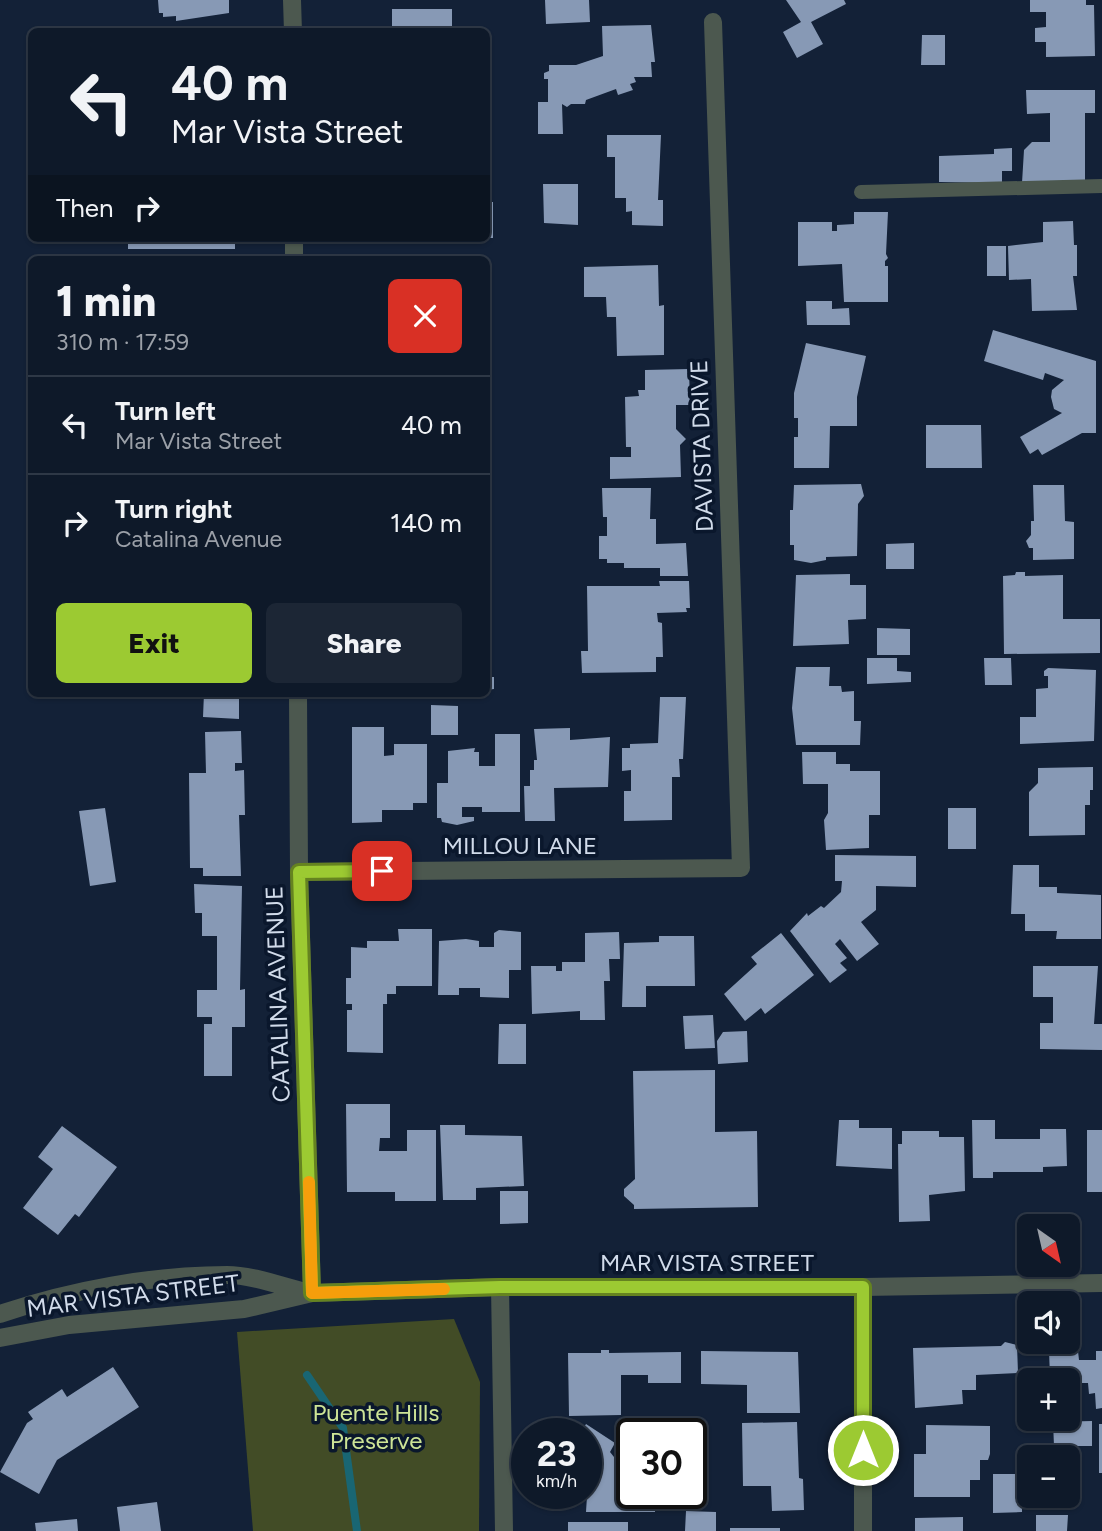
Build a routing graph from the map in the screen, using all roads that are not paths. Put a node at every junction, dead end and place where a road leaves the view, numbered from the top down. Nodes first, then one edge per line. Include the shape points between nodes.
1 (292, 0) edge
2 (713, 22) dead end
3 (293, 28) edge
4 (1102, 186) edge
5 (861, 192) dead end
6 (298, 697) edge
7 (741, 868) joint
8 (299, 872) junction
9 (1102, 1283) edge
10 (500, 1287) junction
11 (863, 1287) junction
12 (312, 1293) junction
13 (0, 1314) edge
14 (0, 1338) edge
15 (504, 1531) edge
16 (863, 1531) edge

1 - 3 street
2 - 7 street, DAVISTA DRIVE
4 - 5 lane
6 - 8 street, CATALINA AVENUE
7 - 8 street, MILLOU LANE
8 - 12 street, CATALINA AVENUE
9 - 11 street, MAR VISTA STREET
10 - 11 street, MAR VISTA STREET
10 - 12 street, MAR VISTA STREET
10 - 15 street
11 - 16 street
12 - 13 street, MAR VISTA STREET via 229,1275 86,1291
12 - 14 street, MAR VISTA STREET via 244,1309 69,1325

